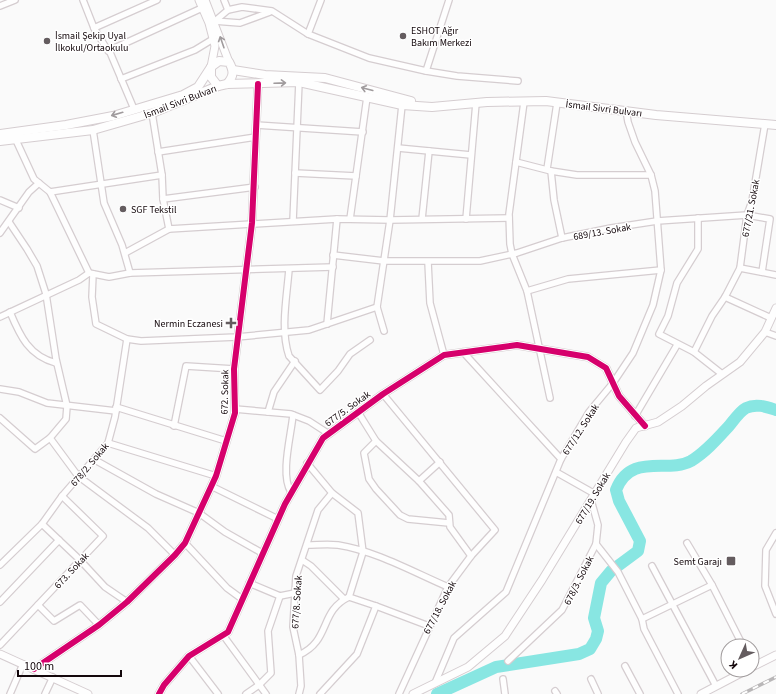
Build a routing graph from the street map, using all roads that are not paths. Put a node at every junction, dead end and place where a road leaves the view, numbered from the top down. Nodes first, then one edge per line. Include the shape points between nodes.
1 (15, 0) edge
2 (83, 0) edge
3 (157, 0) edge
4 (199, 0) edge
5 (205, 0) edge
6 (224, 0) edge
7 (321, 0) edge
8 (449, 0) edge
9 (0, 5) edge
10 (202, 8) junction
11 (228, 10) junction
12 (272, 11) junction
13 (212, 22) junction
14 (94, 28) junction
15 (308, 34) junction
16 (213, 39) junction
17 (109, 50) junction
18 (229, 62) junction
19 (211, 67) junction
20 (233, 70) junction
21 (426, 71) junction
22 (121, 79) junction
23 (518, 81) dead end
24 (299, 82) junction
25 (227, 84) junction
26 (258, 84) junction
27 (218, 86) junction
28 (368, 97) junction
29 (524, 102) junction
30 (476, 103) junction
31 (557, 103) junction
32 (402, 105) junction
33 (432, 107) junction
34 (134, 110) junction
35 (626, 110) junction
36 (152, 113) junction
37 (765, 124) junction
38 (256, 125) junction
39 (776, 126) edge
40 (297, 128) junction
41 (93, 130) junction
42 (363, 132) junction
43 (0, 134) edge
44 (256, 137) junction
45 (15, 138) junction
46 (0, 141) edge
47 (398, 148) junction
48 (429, 151) junction
49 (158, 152) junction
50 (471, 156) junction
51 (516, 162) junction
52 (549, 170) junction
53 (295, 173) junction
54 (162, 175) junction
55 (650, 175) junction
56 (356, 176) junction
57 (39, 183) junction
58 (100, 183) junction
59 (255, 187) junction
60 (50, 192) junction
61 (163, 199) junction
62 (0, 200) edge
63 (18, 208) junction
64 (747, 215) junction
65 (466, 218) junction
66 (509, 218) junction
67 (698, 218) junction
68 (337, 219) junction
69 (350, 219) junction
70 (422, 219) junction
71 (390, 220) junction
72 (293, 221) junction
73 (9, 222) junction
74 (656, 222) junction
75 (252, 223) junction
76 (169, 229) junction
77 (0, 233) edge
78 (562, 238) junction
79 (125, 253) junction
80 (512, 254) junction
81 (333, 255) junction
82 (384, 261) junction
83 (428, 262) junction
84 (333, 267) junction
85 (740, 268) junction
86 (289, 269) junction
87 (661, 270) junction
88 (246, 271) junction
89 (762, 272) junction
90 (91, 273) junction
91 (130, 273) junction
92 (776, 275) edge
93 (526, 291) junction
94 (46, 294) junction
95 (725, 297) junction
96 (377, 307) junction
97 (776, 308) edge
98 (10, 312) junction
99 (0, 317) edge
100 (771, 318) junction
101 (327, 324) junction
102 (384, 330) dead end
103 (765, 332) junction
104 (285, 333) junction
105 (237, 336) junction
106 (776, 336) edge
107 (127, 338) junction
108 (370, 340) dead end
109 (677, 345) junction
110 (539, 349) junction
111 (463, 352) junction
112 (694, 352) junction
113 (444, 355) junction
114 (295, 361) junction
115 (56, 362) junction
116 (234, 369) junction
117 (722, 374) junction
118 (613, 383) junction
119 (0, 389) edge
120 (383, 394) junction
121 (550, 398) dead end
122 (67, 406) junction
123 (116, 409) junction
124 (235, 409) junction
125 (268, 412) junction
126 (358, 412) junction
127 (293, 416) junction
128 (635, 416) junction
129 (0, 418) edge
130 (174, 426) junction
131 (645, 426) junction
132 (329, 434) junction
133 (50, 438) junction
134 (226, 441) junction
135 (376, 441) junction
136 (108, 443) junction
137 (561, 459) junction
138 (94, 460) junction
139 (440, 462) junction
140 (307, 463) junction
141 (556, 472) junction
142 (78, 476) junction
143 (216, 476) junction
144 (419, 482) junction
145 (211, 486) junction
146 (291, 492) junction
147 (332, 493) junction
148 (62, 496) junction
149 (593, 497) junction
150 (199, 513) junction
151 (278, 519) junction
152 (449, 522) junction
153 (42, 524) junction
154 (776, 533) edge
155 (59, 540) junction
156 (185, 543) junction
157 (687, 543) dead end
158 (596, 544) junction
159 (307, 545) junction
160 (363, 552) junction
161 (262, 553) junction
162 (175, 555) junction
163 (471, 556) junction
164 (80, 560) junction
165 (302, 560) junction
166 (0, 565) edge
167 (652, 566) dead end
168 (249, 583) junction
169 (712, 585) junction
170 (448, 587) junction
171 (295, 594) junction
172 (280, 596) junction
173 (347, 598) junction
174 (242, 599) junction
175 (0, 602) edge
176 (127, 602) junction
177 (38, 605) junction
178 (672, 605) junction
179 (376, 606) junction
180 (776, 614) edge
181 (642, 619) junction
182 (99, 625) junction
183 (429, 626) junction
184 (223, 635) junction
185 (739, 638) edge
186 (0, 645) edge
187 (0, 654) edge
188 (299, 655) junction
189 (776, 655) edge
190 (189, 656) junction
191 (508, 661) dead end
192 (760, 663) edge
193 (23, 664) junction
194 (625, 666) dead end
195 (34, 668) junction
196 (53, 677) junction
197 (731, 678) edge
198 (503, 679) dead end
199 (591, 679) dead end
200 (435, 683) junction
201 (259, 685) junction
202 (716, 686) junction
203 (78, 692) edge
204 (10, 694) edge
205 (45, 694) edge
206 (88, 694) edge
207 (159, 694) edge
208 (218, 694) edge
209 (246, 694) edge
210 (266, 694) edge
211 (299, 694) edge
212 (320, 694) edge
213 (399, 694) edge
214 (413, 694) edge
215 (505, 694) edge
216 (598, 694) edge
217 (640, 694) edge
218 (678, 694) edge
219 (701, 694) edge

1 - 9 street
2 - 14 street
3 - 14 street
4 - 10 street
5 - 13 street
6 - 11 street
7 - 15 street
8 - 21 street
10 - 13 street
10 - 17 street
11 - 12 street via 242,7
11 - 13 street
12 - 13 street via 240,23
12 - 15 street
13 - 16 street, İsmail Sivri Bulvarı
18 -> 13 street
14 - 17 street
15 - 21 street via 369,58
16 - 19 street, İsmail Sivri Bulvarı via 215,46
16 - 22 street via 195,50
17 - 22 street
18 - 19 main road via 219,60
18 - 20 main road
19 - 27 main road via 211,77
19 - 34 main road, İsmail Sivri Bulvarı via 198,87 183,95
20 - 25 main road via 232,78
33 -> 20 main road, İsmail Sivri Bulvarı via 325,78 265,75
21 - 23 street
22 - 34 street
26 -> 24 main road, İsmail Sivri Bulvarı
24 - 28 main road, İsmail Sivri Bulvarı
24 - 40 street
25 - 26 main road, İsmail Sivri Bulvarı
25 - 27 main road, İsmail Sivri Bulvarı
26 - 38 street, 672. Sokak
27 - 36 main road, İsmail Sivri Bulvarı
28 - 32 main road, İsmail Sivri Bulvarı
28 - 42 street
29 - 30 main road, İsmail Sivri Bulvarı
29 - 31 main road, İsmail Sivri Bulvarı
29 - 51 street
30 - 33 main road, İsmail Sivri Bulvarı
30 - 50 street
31 - 35 main road, İsmail Sivri Bulvarı
31 - 52 street
32 - 33 main road, İsmail Sivri Bulvarı
32 - 47 street
34 -> 43 main road, İsmail Sivri Bulvarı via 66,125
35 - 37 main road, İsmail Sivri Bulvarı via 670,117
35 - 55 street, 677/12. Sokak via 635,142
36 - 41 main road, İsmail Sivri Bulvarı
36 - 49 street
37 - 39 main road, İsmail Sivri Bulvarı
37 - 64 street, 677/21. Sokak via 752,201
38 - 40 street
38 - 44 street, 672. Sokak
40 - 42 street
40 - 53 street
41 - 45 main road, İsmail Sivri Bulvarı
41 - 58 street
42 - 56 street
44 - 49 street
44 - 59 street, 672. Sokak
45 - 46 main road, İsmail Sivri Bulvarı
45 - 57 street via 34,179
47 - 48 street
47 - 71 street
48 - 50 street
48 - 70 street
49 - 54 street
50 - 65 street
51 - 52 street
51 - 66 street
52 - 55 street via 577,175
52 - 78 street
53 - 56 street
53 - 72 street
54 - 58 street
54 - 61 street
55 - 74 street, 677/12. Sokak via 655,191
56 - 69 street
57 - 60 street
57 - 63 street
58 - 60 street
58 - 79 street via 104,203
59 - 61 street
59 - 75 street, 672. Sokak
60 - 90 street
61 - 76 street
62 - 63 street
63 - 73 street
64 - 67 street, 689/13. Sokak
64 - 85 street, 677/21. Sokak
64 - 89 street, 689/13. Sokak via 770,219
65 - 66 street
65 - 70 street
66 - 80 street
67 - 74 street, 689/13. Sokak
67 - 109 street via 698,249 677,283 668,316 659,334
68 - 69 street
68 - 72 street
68 - 81 street
69 - 71 street
70 - 71 street
71 - 82 street
72 - 75 street
73 - 77 street
73 - 94 street via 37,266
74 - 78 street, 689/13. Sokak
74 - 87 street, 677/12. Sokak
75 - 76 street
75 - 88 street, 672. Sokak
76 - 79 street
78 - 80 street, 689/13. Sokak
79 - 91 street
80 - 83 street, 689/13. Sokak via 480,261
80 - 93 street
81 - 82 street, 689/13. Sokak
81 - 84 street
82 - 83 street, 689/13. Sokak
82 - 96 street
83 - 113 street via 430,303
84 - 86 street
84 - 101 street
85 - 89 street
85 - 95 street, 677/21. Sokak
86 - 88 street
86 - 104 street
87 - 93 street via 568,279
87 - 118 street, 677/12. Sokak via 653,305 644,329 633,353
88 - 91 street
88 - 105 street, 672. Sokak
89 - 92 street
90 - 91 street via 109,277
90 - 94 street
90 - 107 street via 96,324
93 - 110 street
94 - 98 street
94 - 115 street
95 - 100 street
95 - 112 street, 677/21. Sokak
96 - 101 street
96 - 102 street
97 - 100 street, 677/19. Sokak
98 - 99 street
98 - 115 street via 19,335 26,344 42,358
100 - 103 street, 677/19. Sokak
101 - 104 street via 309,330
103 - 106 street
103 - 117 street, 677/19. Sokak via 740,362
104 - 105 street
104 - 114 street via 287,350
105 - 107 street via 141,341
105 - 116 street, 672. Sokak
107 - 123 street, 678/2. Sokak
108 - 114 street via 350,354 320,390
109 - 112 street
109 - 128 street
110 - 111 street, 677/5. Sokak via 517,345
110 - 118 street, 677/5. Sokak via 588,357 606,368
110 - 121 street
111 - 113 street, 677/5. Sokak
111 - 137 street
112 - 117 street
113 - 120 street, 677/5. Sokak
114 - 125 street via 274,392
115 - 122 street
116 - 124 street, 672. Sokak
116 - 130 street via 186,366
117 - 131 street, 677/19. Sokak via 682,406 658,422
118 - 128 street, 677/5. Sokak via 619,396
118 - 137 street, 677/12. Sokak via 589,412
119 - 122 street
120 - 126 street, 677/5. Sokak
120 - 139 street
122 - 123 street
122 - 133 street via 66,419
123 - 130 street
123 - 136 street, 678/2. Sokak
124 - 125 street
124 - 134 street, 672. Sokak
125 - 127 street
126 - 132 street, 677/5. Sokak
126 - 135 street
127 - 132 street via 309,421
127 - 146 street via 285,474
128 - 131 street, 677/5. Sokak
129 - 133 street via 35,449
130 - 134 street
131 - 149 street, 677/19. Sokak via 636,428
132 - 140 street, 677/5. Sokak via 323,438
133 - 142 street
134 - 143 street, 672. Sokak
135 - 144 street
135 - 152 street via 364,453 367,475 376,489 403,517
136 - 138 street, 678/2. Sokak
136 - 143 street
137 - 141 street, 677/12. Sokak
138 - 142 street, 678/2. Sokak
138 - 150 street via 156,494
139 - 144 street
139 - 163 street, 677/18. Sokak via 496,530
140 - 146 street, 677/5. Sokak
140 - 147 street
141 - 149 street
141 - 200 street, 677/12. Sokak via 506,592 454,638
142 - 148 street, 678/2. Sokak
142 - 162 street via 148,528
143 - 145 street, 672. Sokak
144 - 152 street via 449,515
145 - 150 street, 672. Sokak
145 - 151 street
146 - 151 street, 677/5. Sokak
147 - 159 street, 677/8. Sokak via 318,510
147 - 160 street via 358,513
148 - 153 street, 678/2. Sokak
148 - 164 street, 673. Sokak via 103,536
149 - 158 street, 678/3. Sokak via 598,525
149 - 200 street, 677/19. Sokak via 505,636 468,667
150 - 156 street, 672. Sokak
150 - 161 street via 225,532
151 - 161 street, 677/5. Sokak
152 - 163 street
153 - 155 street
153 - 166 street, 678/2. Sokak
154 - 180 street via 766,550 765,586
155 - 164 street
155 - 175 street
156 - 162 street, 672. Sokak
156 - 174 street via 227,588
157 - 169 street
158 - 181 street via 618,572
158 - 191 street, 678/3. Sokak via 562,610
159 - 160 street via 336,545
159 - 165 street, 677/8. Sokak
160 - 170 street
160 - 173 street
161 - 168 street, 677/5. Sokak
162 - 176 street, 672. Sokak
163 - 170 street, 677/18. Sokak
164 - 176 street via 105,587
164 - 177 street, 673. Sokak
165 - 171 street, 677/8. Sokak via 296,576
165 - 173 street
167 - 178 street
168 - 172 street
168 - 174 street, 677/5. Sokak
169 - 178 street
169 - 185 street
170 - 183 street, 677/18. Sokak
171 - 172 street
171 - 188 street, 677/8. Sokak via 293,627
172 - 201 street via 268,631 271,673
173 - 179 street
173 - 188 street via 335,606 318,642
174 - 184 street, 677/5. Sokak via 228,632
176 - 182 street, 672. Sokak
177 - 182 street via 54,621 80,605
177 - 186 street, 673. Sokak
178 - 181 street
178 - 202 street
179 - 183 street
179 - 212 street via 357,654
181 - 218 street via 644,628
182 - 195 street, 672. Sokak
183 - 213 street, 677/18. Sokak
184 - 190 street, 677/5. Sokak
184 - 201 street
187 - 193 street
188 - 211 street, 677/8. Sokak
189 - 192 street
190 - 207 street, 677/5. Sokak
190 - 208 street
193 - 195 street
193 - 204 street
194 - 217 street
195 - 196 street
196 - 203 street
196 - 205 street
197 - 202 street
198 - 215 street
199 - 216 street
200 - 214 street, 677/19. Sokak
201 - 209 street
201 - 210 street
202 - 219 street
203 - 206 street

